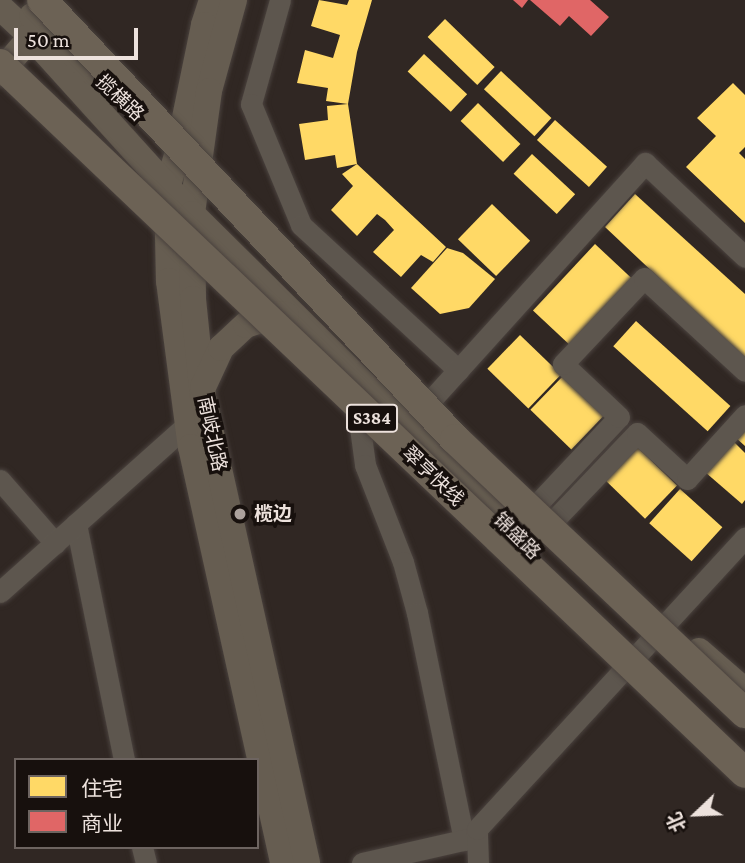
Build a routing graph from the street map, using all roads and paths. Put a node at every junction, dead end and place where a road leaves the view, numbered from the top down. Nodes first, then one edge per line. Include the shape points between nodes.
1 (15, 0) edge
2 (212, 0) edge
3 (234, 0) edge
4 (280, 0) edge
5 (0, 7) edge
6 (38, 20) edge
7 (0, 64) edge
8 (0, 73) edge
9 (63, 75) junction
10 (178, 152) junction
11 (198, 171) junction
12 (167, 188) junction
13 (192, 214) junction
14 (745, 257) edge
15 (169, 281) junction
16 (296, 317) junction
17 (458, 370) junction
18 (745, 371) edge
19 (356, 376) junction
20 (202, 389) junction
21 (432, 399) junction
22 (745, 415) edge
23 (188, 424) junction
24 (0, 480) edge
25 (549, 509) junction
26 (76, 524) junction
27 (745, 538) edge
28 (55, 543) junction
29 (0, 592) edge
30 (667, 622) junction
31 (635, 654) junction
32 (745, 691) edge
33 (745, 713) edge
34 (124, 758) edge
35 (745, 770) edge
36 (470, 839) junction
37 (283, 863) edge
38 (307, 863) edge
39 (362, 863) edge
40 (478, 863) edge

1 - 6 main road
2 - 10 main road
3 - 11 main road, 南岐北路 via 209,91
4 - 17 street via 251,104 301,225
5 - 6 main road
6 - 8 main road
6 - 9 main road
6 - 10 main road, 揽横路
6 - 33 highway, S384, bridge via 454,439
7 - 35 highway, 翠亨快线 / S384, bridge
9 - 12 main road, 锦盛路
9 - 15 main road via 117,151 144,204
10 - 11 main road, 揽横路
10 - 12 main road, 南岐北路
11 - 13 main road, 南岐北路
11 - 21 main road
12 - 13 main road, 锦盛路
12 - 15 main road, 南岐北路
13 - 16 main road, 锦盛路
13 - 20 main road, 南岐北路 via 193,299
14 - 17 street via 645,163
15 - 23 main road, 南岐北路
16 - 19 main road, 锦盛路
16 - 20 main road via 279,314 246,325 221,348
17 - 21 street
18 - 25 street via 644,278 563,364 618,417
19 - 31 main road, 锦盛路
19 - 36 street via 365,465 403,562
20 - 38 main road, 南岐北路
21 - 25 main road
22 - 25 street via 687,479 637,433
23 - 26 street
23 - 37 main road, 南岐北路
24 - 28 street
25 - 30 main road
26 - 28 street
26 - 34 street
27 - 30 street
28 - 29 street
30 - 31 street
30 - 32 main road
31 - 35 main road, 锦盛路
31 - 36 street
36 - 39 street
36 - 40 street

